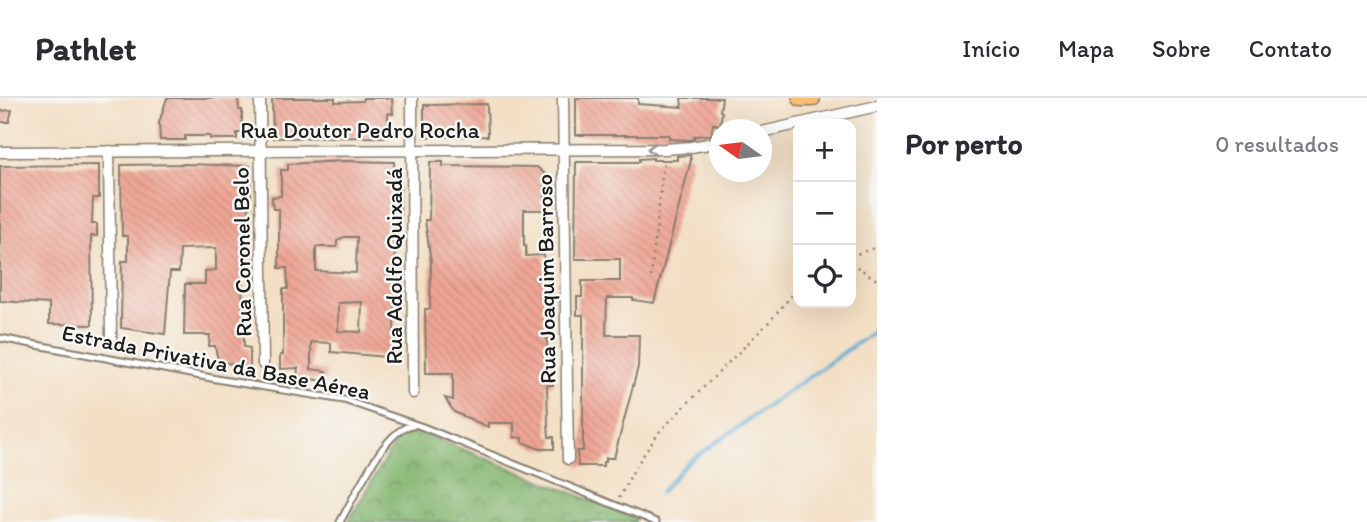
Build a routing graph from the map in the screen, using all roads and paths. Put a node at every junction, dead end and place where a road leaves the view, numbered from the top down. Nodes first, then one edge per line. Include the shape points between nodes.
1 (260, 98) edge
2 (412, 98) edge
3 (563, 98) edge
4 (801, 98) edge
5 (812, 98) edge
6 (877, 106) edge
7 (772, 130) edge
8 (709, 144) edge
9 (563, 148) junction
10 (413, 149) junction
11 (666, 149) junction
12 (261, 150) junction
13 (109, 151) junction
14 (0, 152) edge
15 (877, 247) edge
16 (856, 254) edge
17 (856, 266) edge
18 (651, 277) dead end
19 (877, 280) edge
20 (793, 294) edge
21 (0, 338) edge
22 (111, 338) dead end
23 (262, 364) dead end
24 (413, 393) dead end
25 (423, 427) junction
26 (568, 459) dead end
27 (615, 504) junction
28 (340, 522) edge
29 (656, 522) edge

1 - 12 street, Rua Coronel Belo
2 - 10 street, Rua Adolfo Quixadá
3 - 9 street, Rua Joaquim Barroso
4 - 5 main road
6 - 7 street
8 - 11 street, Rua Doutor Pedro Rocha
9 - 10 street, Rua Doutor Pedro Rocha
11 -> 9 street, Rua Doutor Pedro Rocha
9 - 26 street, Rua Joaquim Barroso
10 - 12 street, Rua Doutor Pedro Rocha
10 - 24 street, Rua Adolfo Quixadá
11 - 18 path
12 - 13 street, Rua Doutor Pedro Rocha
12 - 23 street, Rua Coronel Belo
13 - 14 street, Rua Doutor Pedro Rocha
13 - 22 street
15 - 16 path
17 - 19 path
20 - 27 path via 660,431
21 - 25 lane, Estrada Privativa da Base Aérea via 344,400
25 - 27 lane, Estrada Privativa da Base Aérea
25 - 28 lane via 408,426 395,432
27 - 29 lane, Estrada Privativa da Base Aérea

